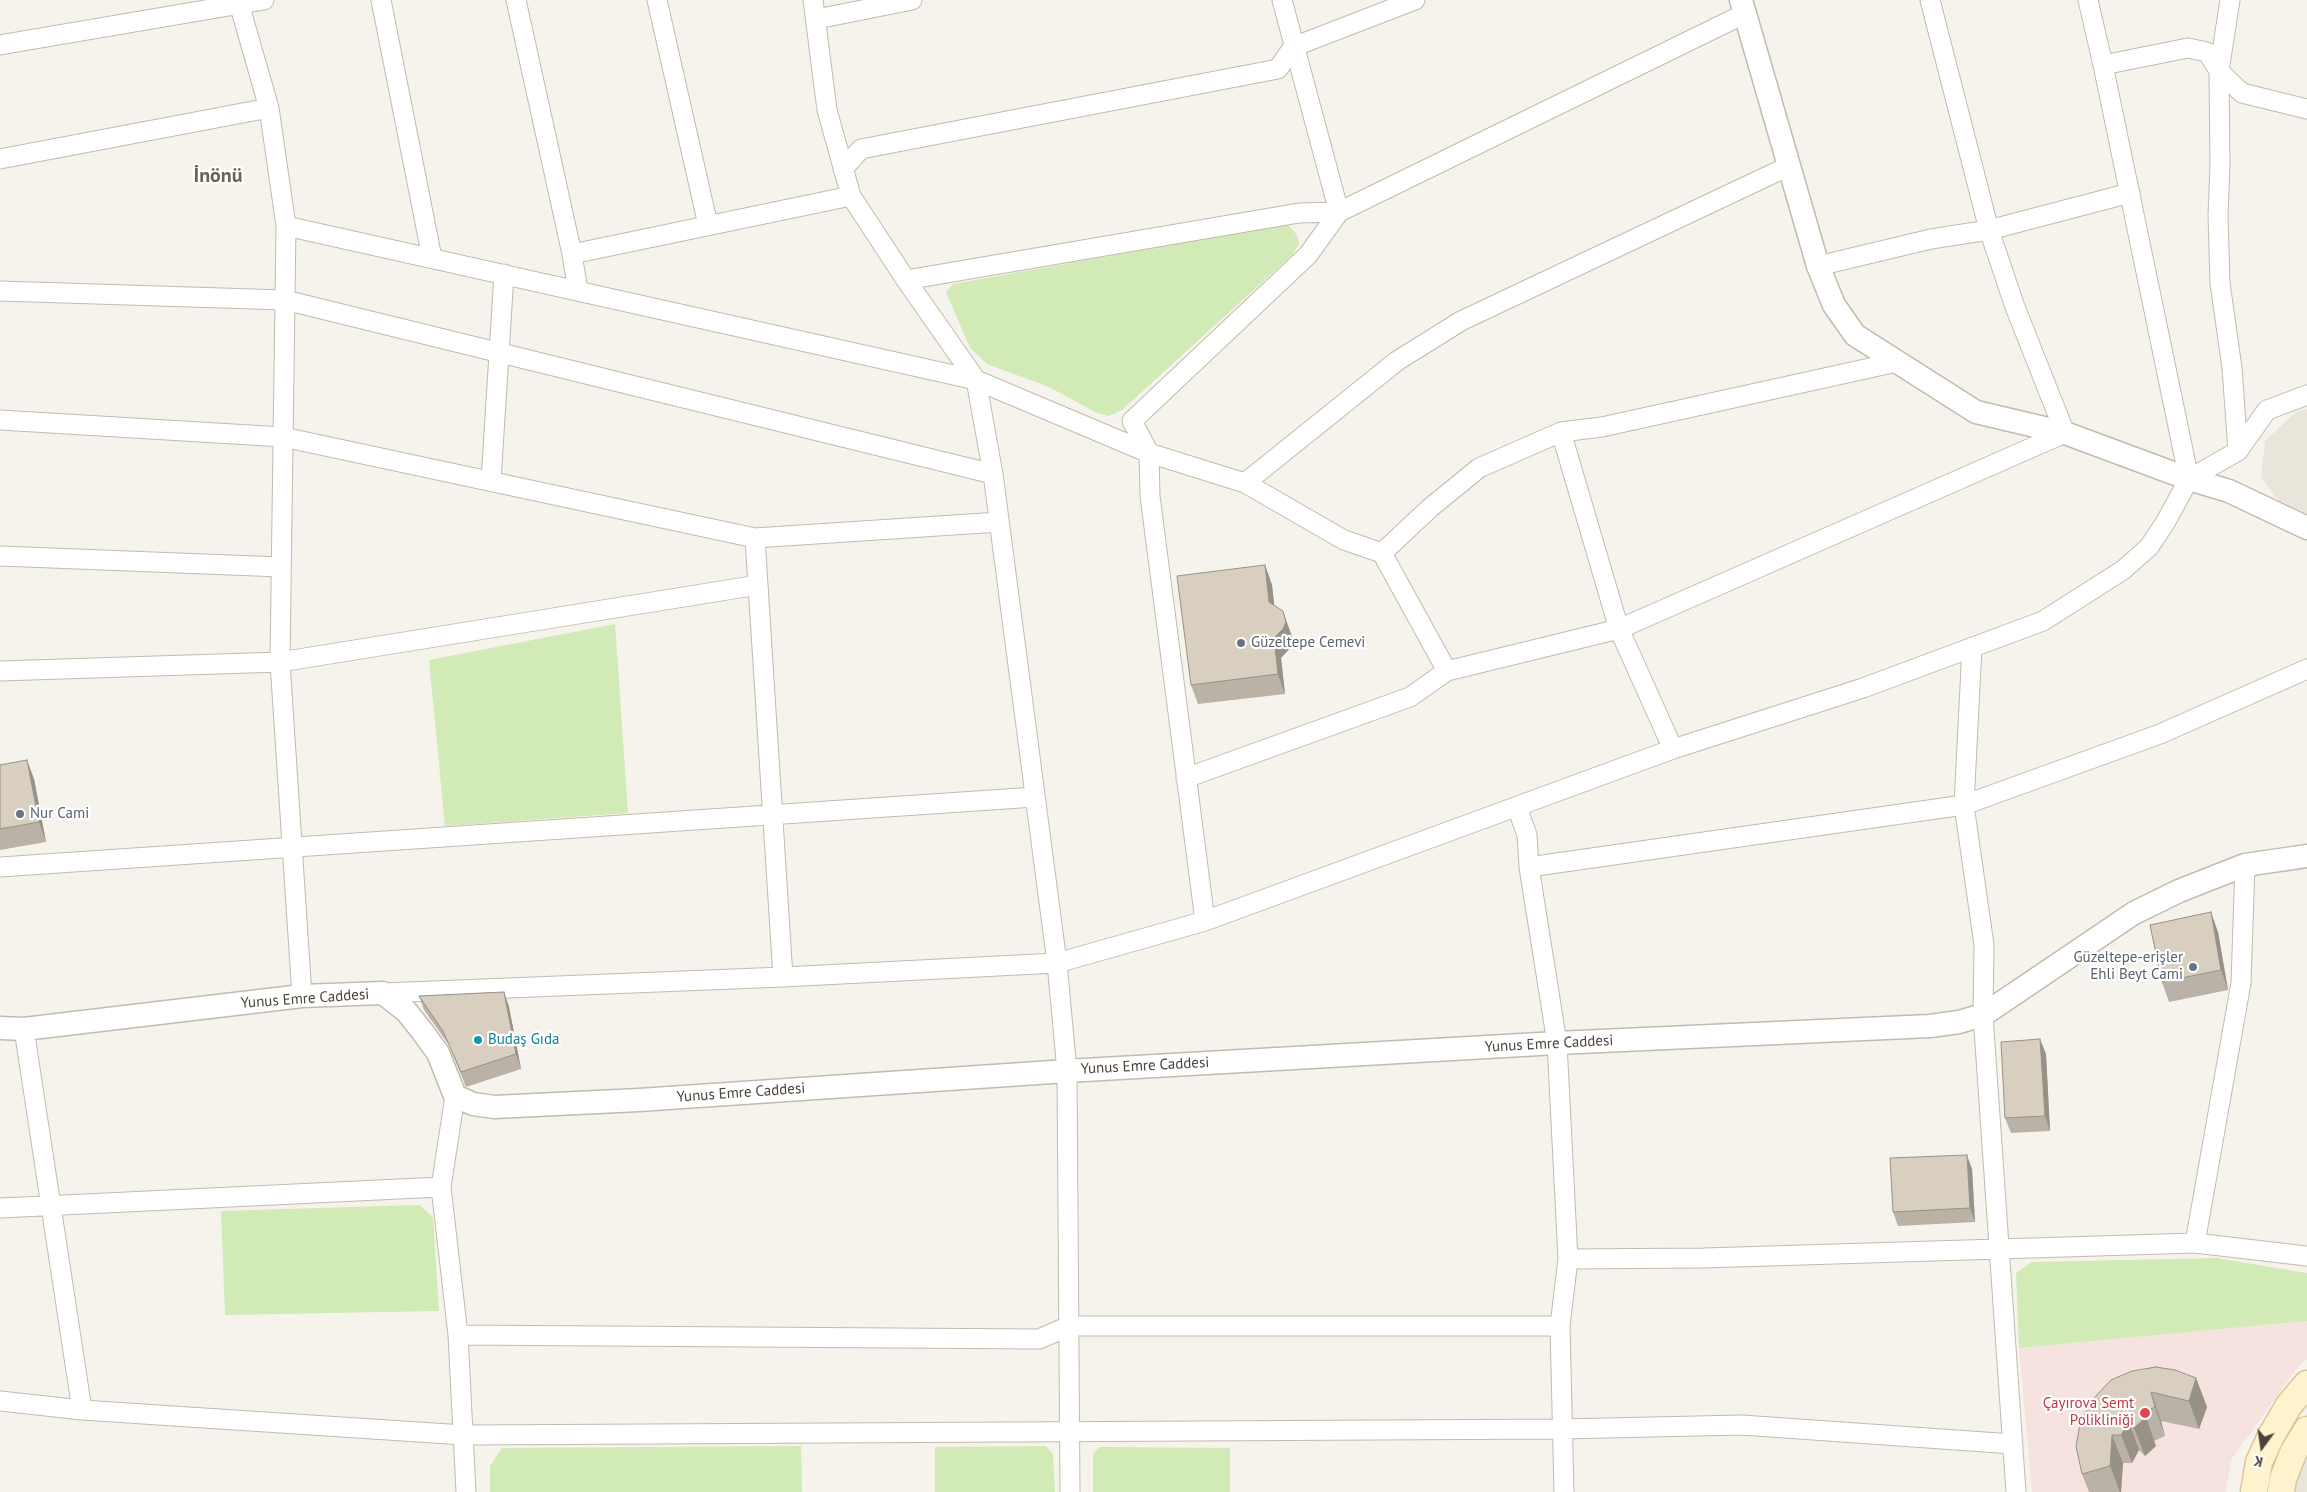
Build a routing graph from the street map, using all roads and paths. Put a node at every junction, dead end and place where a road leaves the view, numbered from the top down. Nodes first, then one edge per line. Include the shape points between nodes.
1 (264, 0) edge
2 (380, 0) edge
3 (516, 0) edge
4 (657, 0) edge
5 (813, 0) edge
6 (912, 0) edge
7 (1282, 0) edge
8 (1416, 0) edge
9 (1930, 0) edge
10 (2088, 0) edge
11 (2230, 0) edge
12 (239, 3) edge
13 (1743, 7) edge
14 (817, 19) junction
15 (0, 45) edge
16 (1293, 46) junction
17 (2103, 65) junction
18 (2218, 71) junction
19 (269, 108) junction
20 (2307, 109) edge
21 (0, 159) edge
22 (1789, 166) junction
23 (843, 169) junction
24 (2130, 193) junction
25 (851, 196) junction
26 (1339, 212) junction
27 (708, 225) junction
28 (286, 226) junction
29 (1989, 230) junction
30 (572, 254) junction
31 (432, 258) junction
32 (1818, 266) junction
33 (504, 274) junction
34 (906, 280) junction
35 (0, 290) edge
36 (578, 291) junction
37 (285, 300) junction
38 (499, 354) junction
39 (1897, 362) junction
40 (976, 380) junction
41 (2307, 395) edge
42 (0, 420) edge
43 (1561, 432) junction
44 (2065, 432) junction
45 (283, 437) junction
46 (2238, 451) junction
47 (1149, 453) junction
48 (993, 474) junction
49 (2190, 479) junction
50 (490, 482) junction
51 (1245, 483) junction
52 (999, 522) junction
53 (2307, 528) edge
54 (755, 538) junction
55 (1382, 553) junction
56 (0, 556) edge
57 (281, 567) junction
58 (758, 585) junction
59 (1620, 629) junction
60 (1972, 647) junction
61 (280, 662) junction
62 (2307, 669) edge
63 (0, 671) edge
64 (1447, 671) junction
65 (1672, 749) junction
66 (1186, 778) junction
67 (1035, 797) junction
68 (1517, 806) junction
69 (1964, 806) junction
70 (773, 815) junction
71 (292, 847) junction
72 (2307, 856) edge
73 (2245, 865) junction
74 (0, 867) edge
75 (1529, 867) junction
76 (1205, 921) junction
77 (1057, 963) junction
78 (783, 977) junction
79 (383, 993) junction
80 (302, 996) junction
81 (1983, 1015) junction
82 (0, 1028) edge
83 (24, 1029) junction
84 (1557, 1043) junction
85 (1066, 1071) junction
86 (455, 1096) junction
87 (441, 1187) junction
88 (51, 1204) junction
89 (0, 1208) edge
90 (2195, 1243) junction
91 (1999, 1248) junction
92 (2307, 1256) edge
93 (1568, 1259) junction
94 (1069, 1326) junction
95 (1560, 1326) junction
96 (458, 1335) junction
97 (2307, 1384) edge
98 (0, 1401) edge
99 (82, 1410) junction
100 (1561, 1430) junction
101 (2307, 1430) edge
102 (1069, 1432) junction
103 (464, 1435) junction
104 (2013, 1444) junction
105 (466, 1492) edge
106 (1070, 1492) edge
107 (1564, 1492) edge
108 (2016, 1492) edge
109 (2254, 1492) edge
110 (2281, 1492) edge

1 - 12 street
2 - 31 street
3 - 30 street
4 - 27 street
5 - 14 street
6 - 14 street
7 - 16 street
8 - 16 street
9 - 29 street
10 - 17 street
11 - 18 street
12 - 15 street
12 - 19 street
13 - 22 street
13 - 26 street
14 - 23 street via 827,110
16 - 23 street via 1278,68 861,149
16 - 26 street
17 - 18 street via 2188,48 2207,52
17 - 24 street
18 - 20 street via 2242,93
18 - 46 street via 2220,283 2232,368
19 - 21 street
19 - 28 street
22 - 32 street
22 - 51 street via 1461,321 1397,361
23 - 25 street
24 - 29 street
24 - 49 street
25 - 27 street
25 - 34 street
26 - 34 street via 1299,213
26 - 47 street via 1308,255 1132,421
27 - 30 street
28 - 31 street
28 - 37 street
29 - 32 street via 1931,239
29 - 44 street
30 - 36 street
31 - 33 street
32 - 39 street via 1834,304 1855,334
33 - 36 street
33 - 38 street
34 - 40 street
35 - 37 street
36 - 40 street
37 - 38 street
37 - 45 street
38 - 48 street
38 - 50 street
39 - 43 street via 1602,427
39 - 44 street via 1976,412
40 - 47 street
40 - 48 street
41 - 46 street via 2267,410
42 - 45 street
43 - 55 street via 1479,468
43 - 59 street
44 - 49 street
44 - 59 street
45 - 50 street
45 - 57 street
46 - 49 street
47 - 51 street
47 - 66 street via 1150,496
48 - 52 street
49 - 53 street via 2229,491
49 - 60 street via 2148,547 2123,570 2043,621
50 - 54 street
51 - 55 street via 1344,540
52 - 54 street
52 - 67 street
54 - 58 street
55 - 64 street
56 - 57 street
57 - 61 street
58 - 61 street
58 - 70 street
59 - 64 street
59 - 65 street
60 - 65 street via 1863,688
60 - 69 street
61 - 63 street
61 - 71 street
62 - 69 street via 2160,734
64 - 66 street via 1410,697
65 - 68 street
66 - 76 street
67 - 70 street
67 - 77 street
68 - 75 street via 1527,835
68 - 76 street
69 - 75 street
69 - 81 street via 1984,945
70 - 71 street
70 - 78 street
71 - 74 street
71 - 80 street
72 - 73 street, Yunus Emre Caddesi
73 - 81 street, Yunus Emre Caddesi via 2179,891 2134,914
73 - 90 street via 2241,984
75 - 84 street
76 - 77 street
77 - 78 street
77 - 85 street
78 - 79 street
79 - 80 street, Yunus Emre Caddesi
79 - 86 street, Yunus Emre Caddesi via 406,1011 432,1045
80 - 83 street, Yunus Emre Caddesi
81 - 84 street, Yunus Emre Caddesi via 1930,1026
81 - 91 street
82 - 83 street, Yunus Emre Caddesi
83 - 88 street
84 - 85 street, Yunus Emre Caddesi
84 - 93 street
85 - 86 street, Yunus Emre Caddesi via 527,1106 494,1107 473,1104
85 - 94 street
86 - 87 street
87 - 88 street
87 - 96 street
88 - 89 street
88 - 99 street
90 - 91 street
90 - 92 street
91 - 93 street
91 - 104 street
93 - 95 street
94 - 95 street
94 - 96 street via 1039,1339
94 - 102 street
95 - 100 street
96 - 103 street
97 - 109 main road via 2289,1405 2271,1436 2259,1462
98 - 99 street
99 - 103 street
100 - 102 street
100 - 104 street via 1742,1425
100 - 107 street
101 - 110 main road via 2293,1453
102 - 103 street
102 - 106 street
103 - 105 street
104 - 108 street

